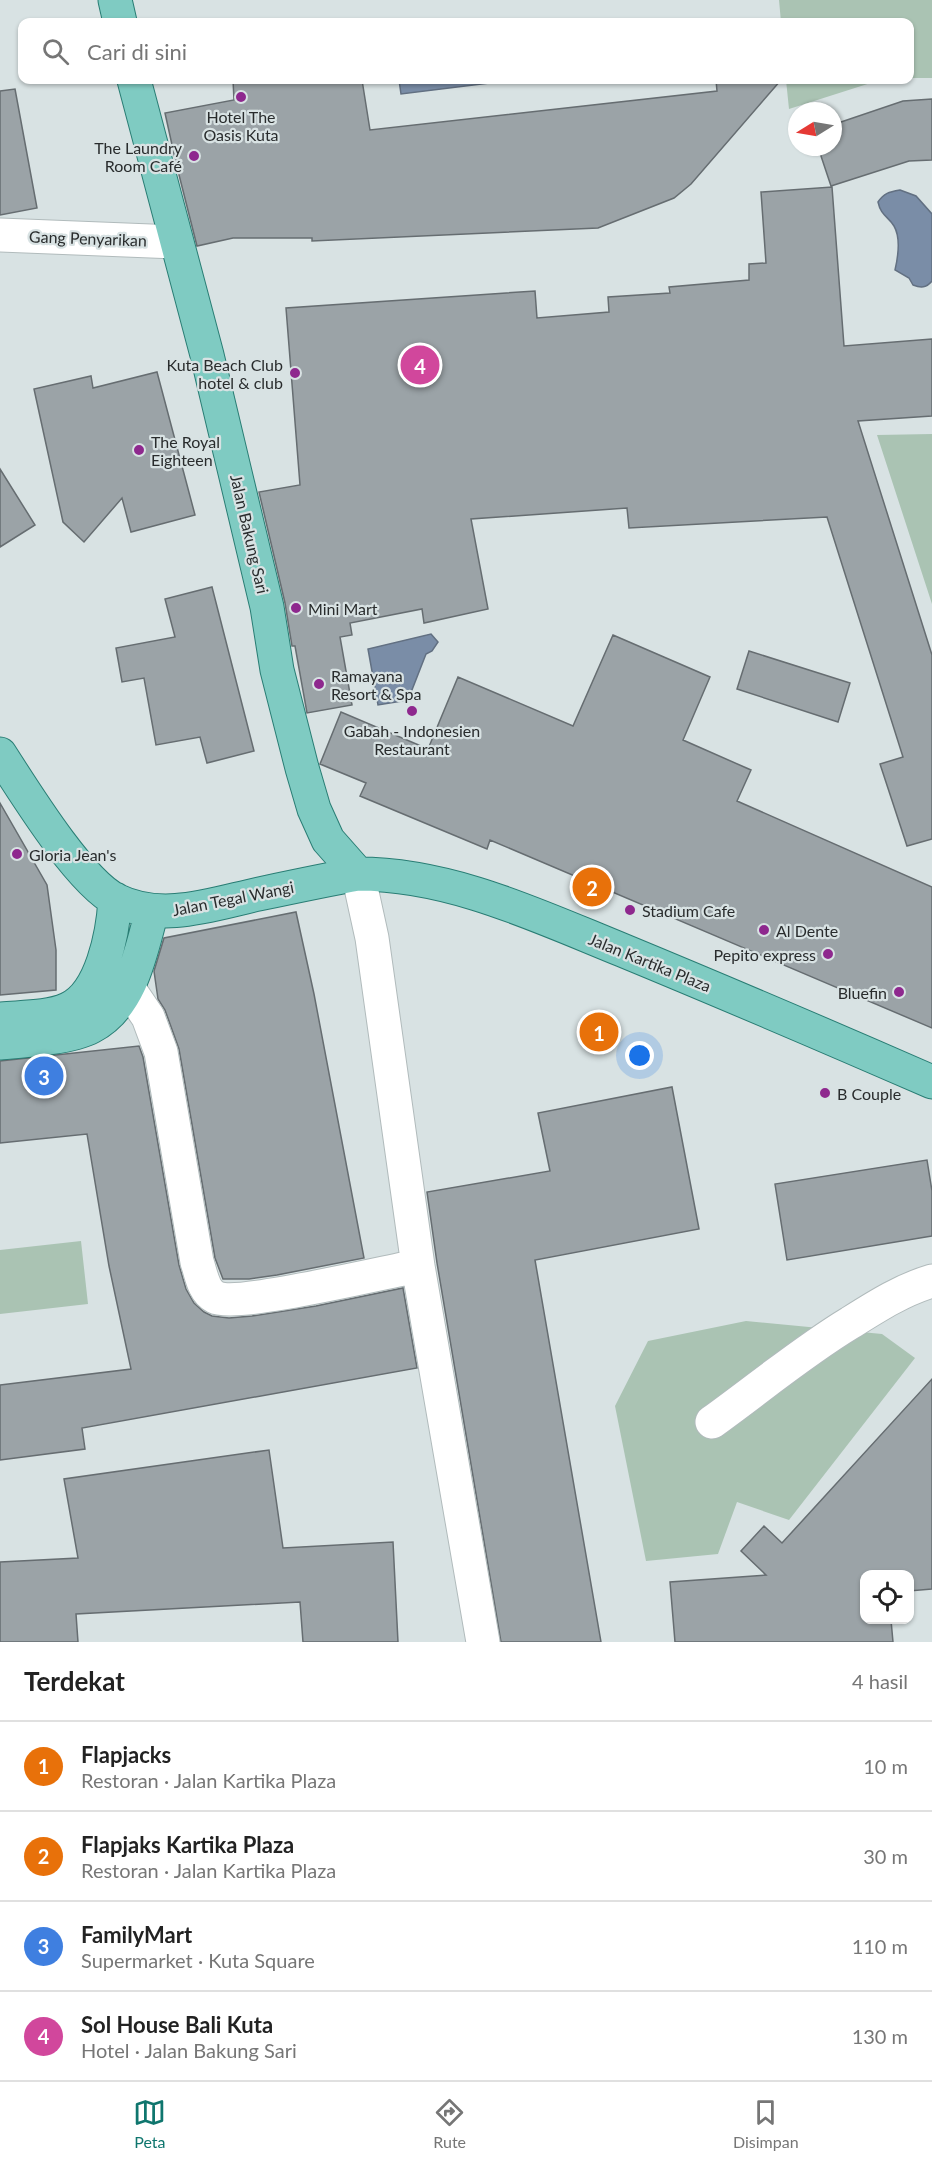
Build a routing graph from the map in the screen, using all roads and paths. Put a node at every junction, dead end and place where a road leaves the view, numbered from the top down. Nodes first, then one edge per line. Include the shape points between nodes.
1 (115, 0) edge
2 (119, 18) edge
3 (135, 84) edge
4 (0, 235) edge
5 (176, 242) junction
6 (5, 771) edge
7 (358, 874) junction
8 (115, 899) junction
9 (153, 911) junction
10 (127, 986) junction
11 (0, 1019) edge
12 (0, 1044) edge
13 (932, 1082) edge
14 (418, 1266) junction
15 (932, 1281) edge
16 (712, 1422) dead end
17 (483, 1642) edge

1 - 2 main road
3 - 5 main road, Jalan Bakung Sari
4 - 5 street, Gang Penyarikan
5 - 7 main road, Jalan Bakung Sari via 207,355 267,607 278,670 314,809 328,840
6 - 8 main road, Jalan Tegal Wangi via 76,863
7 - 9 main road, Jalan Tegal Wangi via 221,903
7 - 13 main road, Jalan Kartika Plaza via 426,879 535,915
7 - 14 street via 372,938
8 - 9 main road, Jalan Tegal Wangi
8 - 11 main road via 114,922 102,965 86,996 69,1009
9 - 10 main road
10 - 12 main road via 120,1002 91,1027
10 - 14 street via 148,1017 161,1052 197,1262 204,1286 212,1296 223,1300 266,1296
14 - 17 street
15 - 16 street via 885,1300 829,1335

